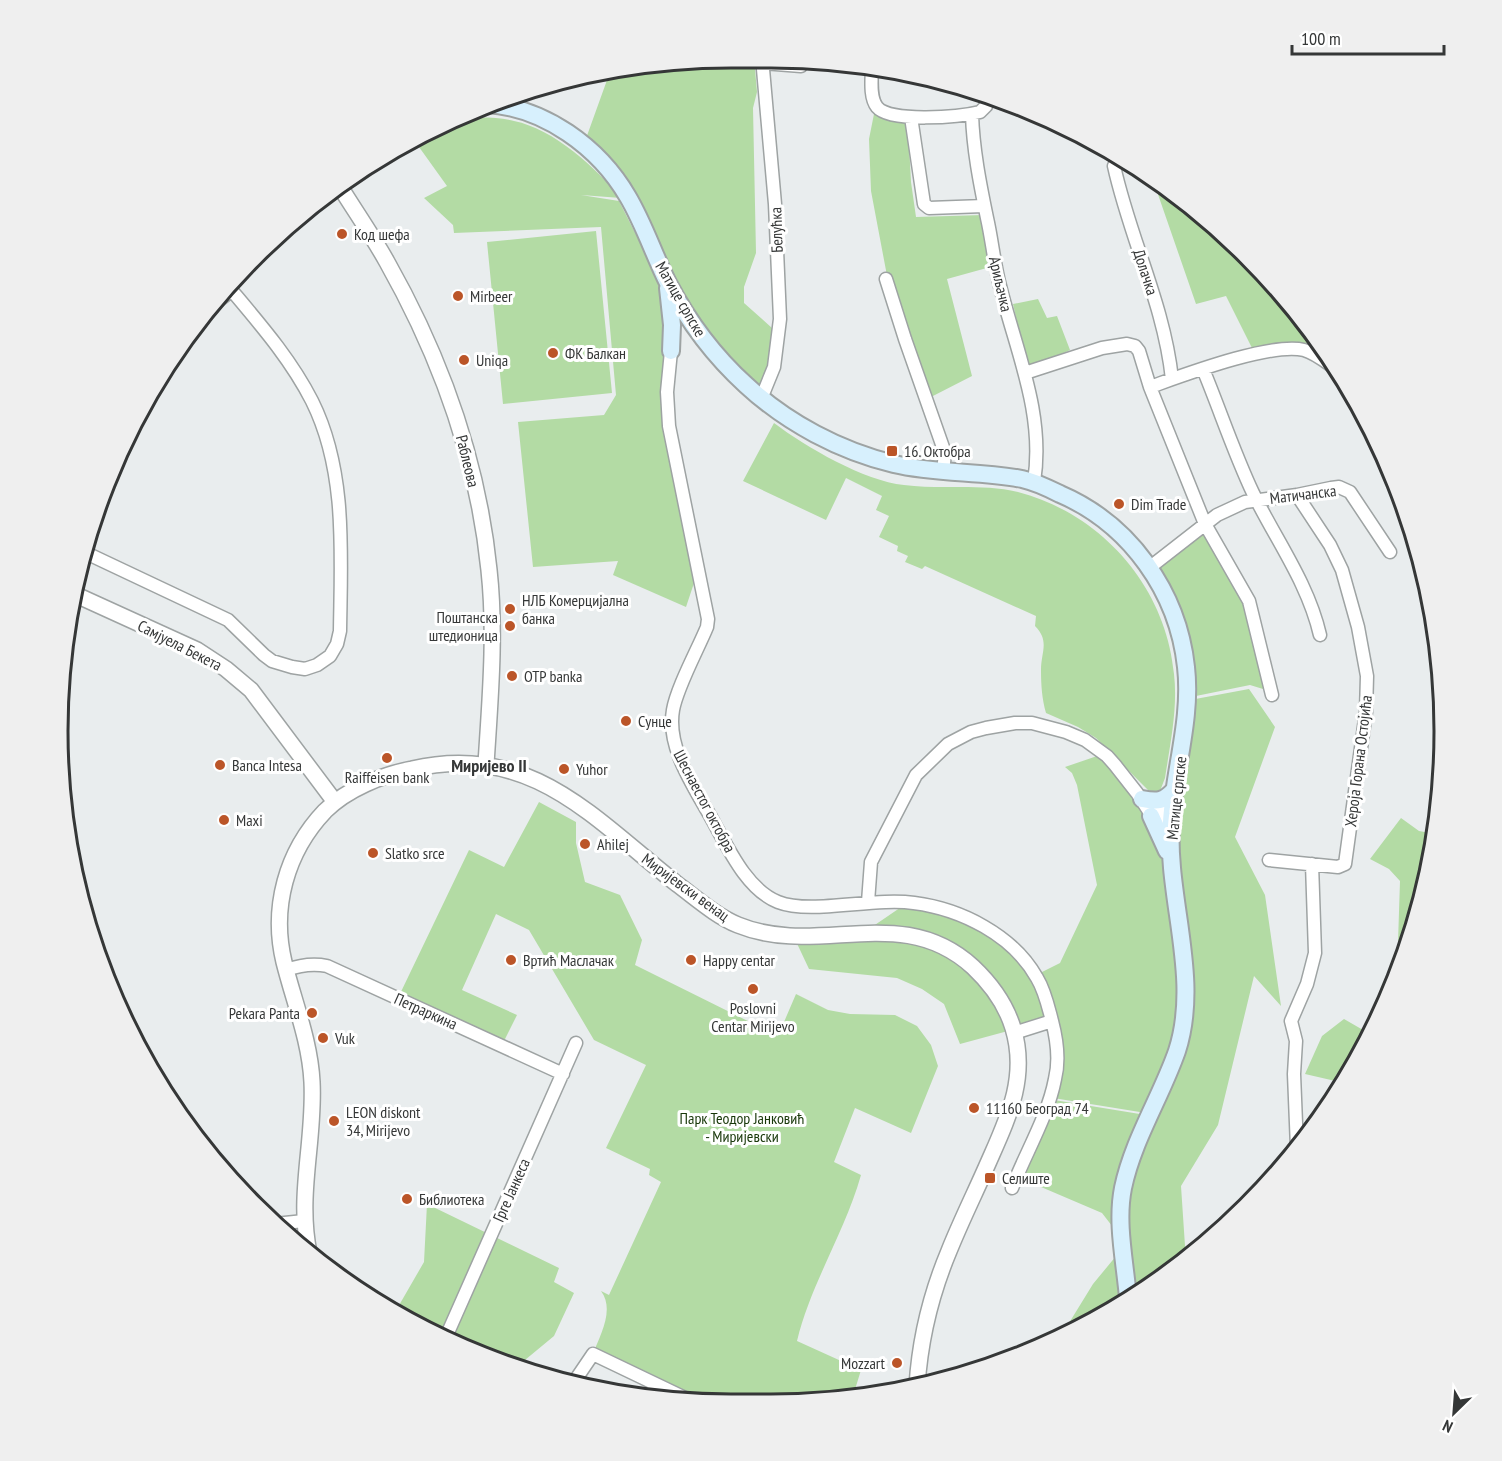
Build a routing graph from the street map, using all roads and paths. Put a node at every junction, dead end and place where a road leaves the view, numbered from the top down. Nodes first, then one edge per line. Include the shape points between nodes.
1 (762, 68) edge
2 (872, 75) edge
3 (986, 104) edge
4 (506, 107) edge
5 (972, 114) junction
6 (911, 117) junction
7 (1114, 166) dead end
8 (344, 193) edge
9 (984, 206) junction
10 (886, 279) dead end
11 (667, 281) junction
12 (233, 292) edge
13 (690, 322) junction
14 (706, 342) junction
15 (673, 344) junction
16 (1321, 359) edge
17 (1203, 369) junction
18 (1025, 373) junction
19 (1172, 379) junction
20 (1150, 387) junction
21 (761, 399) junction
22 (943, 472) junction
23 (1034, 482) junction
24 (1297, 495) junction
25 (1256, 499) junction
26 (1205, 524) junction
27 (1390, 552) dead end
28 (91, 555) edge
29 (1149, 568) junction
30 (81, 597) edge
31 (1320, 635) dead end
32 (1272, 695) dead end
33 (486, 764) junction
34 (1175, 789) junction
35 (1142, 799) junction
36 (335, 802) junction
37 (1151, 816) junction
38 (1171, 818) junction
39 (1269, 860) dead end
40 (1172, 861) junction
41 (1312, 864) junction
42 (868, 902) junction
43 (286, 970) junction
44 (1052, 1021) junction
45 (1014, 1033) junction
46 (576, 1043) dead end
47 (563, 1074) junction
48 (1296, 1135) edge
49 (1011, 1188) dead end
50 (304, 1221) junction
51 (288, 1224) edge
52 (307, 1240) edge
53 (1127, 1290) edge
54 (449, 1330) edge
55 (578, 1376) edge
56 (918, 1377) edge
57 (655, 1384) junction
58 (653, 1389) edge
59 (668, 1390) edge

1 - 21 street, Белућка via 775,204 780,319 774,367
2 - 6 street via 877,107 895,116
3 - 5 street via 980,112
4 - 11 main road, Матице српске via 532,114 584,144 625,191
5 - 6 street
5 - 9 street, Ариљачка
6 - 9 street via 924,204 929,208
7 - 19 street, Долачка via 1166,332
8 - 33 street, Раблеова via 387,262 427,341 468,454 491,591
9 - 18 street, Ариљачка via 1000,286
10 - 22 street via 945,453
11 - 13 main road, Матице српске
11 - 15 main road
12 - 28 street via 293,368 324,429 338,490 341,531 338,644 330,656 305,669 272,661 228,620
13 - 14 main road, Матице српске
13 - 15 main road via 679,325
14 - 15 main road
14 - 21 main road, Матице српске
15 - 42 street, Шеснаестог октобра via 667,392 669,426 708,619 673,706 672,729 679,756 745,875 763,893 797,906
16 - 17 street via 1310,352 1290,349
17 - 19 street
17 - 25 street, Матичанска
18 - 20 street via 1127,344 1139,351
18 - 23 street, Ариљачка via 1036,433
19 - 20 street
20 - 26 street
21 - 22 main road, Матице српске via 847,449 898,465
22 - 23 main road, Матице српске
23 - 29 main road, Матице српске via 1077,501 1108,522
24 - 25 street, Матичанска
24 - 27 street, Матичанска via 1339,487 1350,492
24 - 41 street, Хероја Горана Остојића via 1342,570 1367,676 1366,712 1346,861 1338,867
25 - 26 street, Матичанска via 1226,510
25 - 31 street, Матичанска via 1293,565
26 - 29 street, Матичанска
26 - 32 street via 1249,601
29 - 34 main road, Матице српске via 1172,611 1186,666 1187,699
30 - 36 street, Самјуела Бекета via 197,650 226,669 250,690
33 - 36 street, Миријевски венац via 444,764 404,771
33 - 45 street, Миријевски венац via 529,776 564,794 731,922 779,936 895,933 938,944 968,963 987,982 1005,1009
34 - 35 main road via 1163,801
34 - 38 main road, Матице српске
35 - 37 street
35 - 38 street
35 - 42 street via 1107,756 1074,735 1015,723 971,732 948,744 916,775 871,862
36 - 43 street, Миријевски венац via 302,841 285,876 280,912
37 - 38 street via 1164,821
37 - 40 main road
38 - 40 main road, Матице српске
39 - 41 street, Хероја Горана Остојића
40 - 53 main road, Матице српске via 1185,975 1184,1023 1171,1067 1131,1160 1123,1191
41 - 48 street via 1315,953 1291,1020 1296,1041
42 - 44 street, Шеснаестог октобра via 941,908 1003,938 1037,978
43 - 47 street, Петраркина via 300,965 327,966
43 - 50 street, Миријевски венац via 311,1067
44 - 45 street
44 - 49 street via 1057,1037 1056,1077
45 - 56 street, Миријевски венац via 1019,1073 1014,1100 939,1277 926,1322
46 - 47 street, Грге Јанкеса
47 - 54 street, Грге Јанкеса
50 - 51 street
50 - 52 street, Миријевски венац
55 - 57 street via 593,1354
57 - 58 street
57 - 59 street

